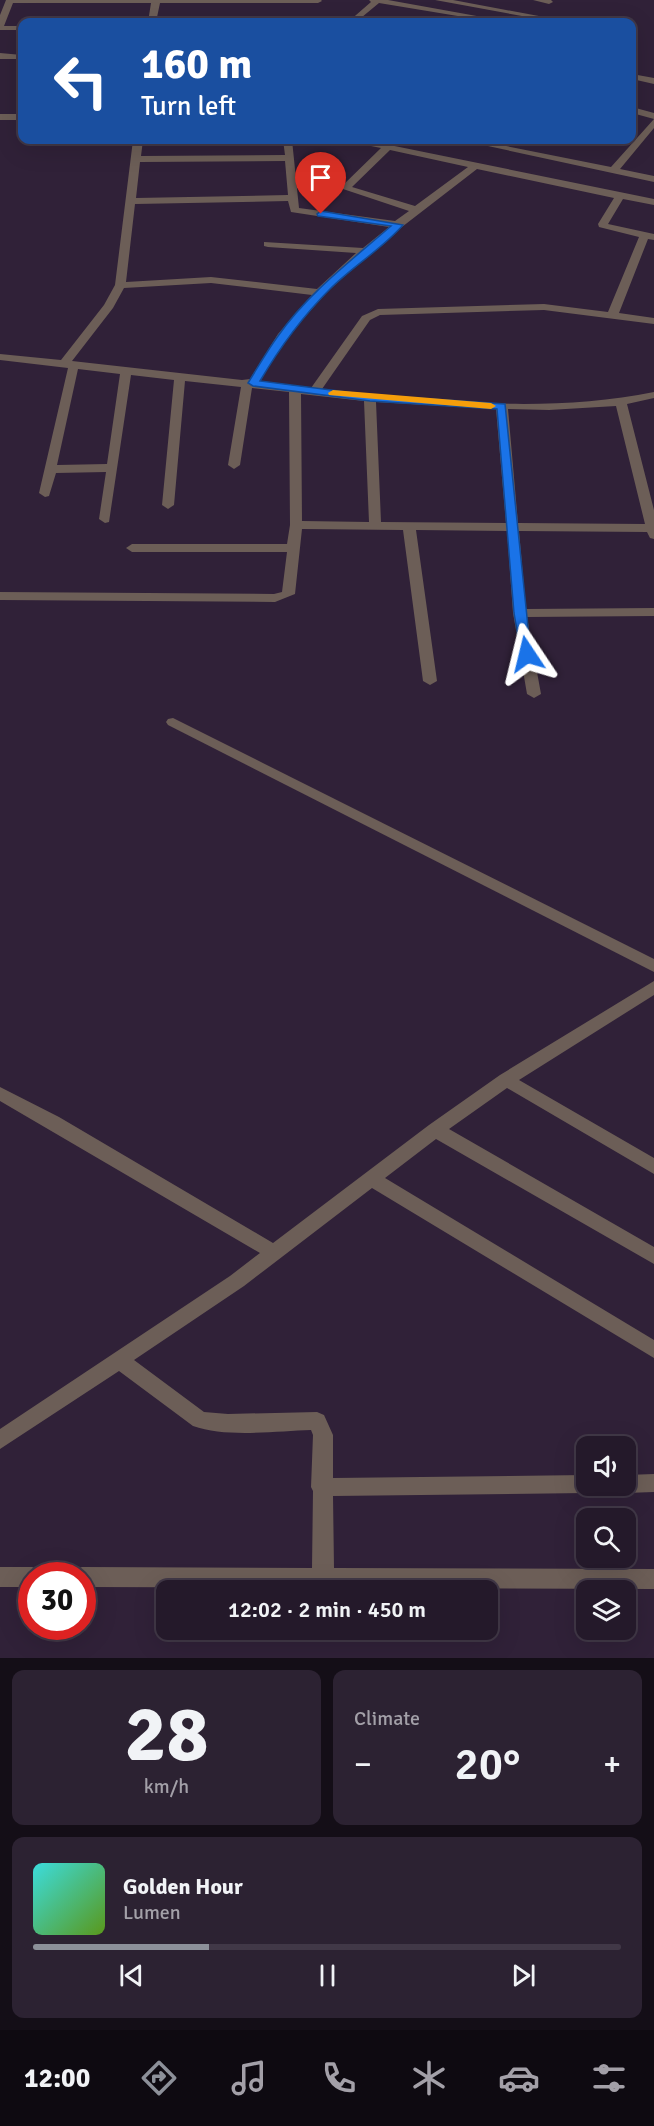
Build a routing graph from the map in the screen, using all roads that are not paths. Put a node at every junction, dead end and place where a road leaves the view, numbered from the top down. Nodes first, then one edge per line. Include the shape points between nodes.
1 (10, 0) edge
2 (375, 0) edge
3 (439, 0) edge
4 (537, 0) edge
5 (130, 1) edge
6 (155, 1) edge
7 (282, 1) edge
8 (318, 1) edge
9 (549, 2) dead end
10 (480, 3) edge
11 (466, 15) junction
12 (153, 18) edge
13 (356, 18) edge
14 (483, 18) edge
15 (549, 18) edge
16 (0, 27) edge
17 (18, 28) edge
18 (0, 56) edge
19 (18, 57) edge
20 (636, 78) edge
21 (654, 81) edge
22 (636, 111) edge
23 (654, 116) edge
24 (0, 117) edge
25 (18, 117) edge
26 (654, 122) edge
27 (636, 139) edge
28 (138, 144) edge
29 (288, 144) edge
30 (373, 144) edge
31 (632, 144) edge
32 (459, 146) edge
33 (388, 147) junction
34 (290, 158) junction
35 (136, 159) junction
36 (522, 163) junction
37 (475, 166) junction
38 (613, 171) junction
39 (650, 178) edge
40 (620, 196) junction
41 (292, 198) junction
42 (631, 198) junction
43 (131, 201) junction
44 (654, 202) edge
45 (416, 210) junction
46 (399, 225) junction
47 (649, 236) edge
48 (268, 244) dead end
49 (368, 251) junction
50 (120, 285) junction
51 (321, 293) junction
52 (613, 314) junction
53 (654, 321) edge
54 (0, 357) edge
55 (70, 364) junction
56 (126, 370) junction
57 (180, 375) junction
58 (250, 383) junction
59 (295, 388) junction
60 (315, 391) junction
61 (654, 395) edge
62 (370, 398) junction
63 (621, 402) junction
64 (502, 406) junction
65 (234, 465) dead end
66 (112, 468) junction
67 (50, 469) junction
68 (45, 493) dead end
69 (168, 505) dead end
70 (105, 519) dead end
71 (296, 525) junction
72 (375, 525) junction
73 (409, 525) junction
74 (512, 528) junction
75 (654, 530) edge
76 (132, 548) dead end
77 (295, 548) junction
78 (0, 596) edge
79 (654, 612) edge
80 (520, 613) junction
81 (430, 681) dead end
82 (534, 694) dead end
83 (173, 723) dead end
84 (654, 966) edge
85 (654, 987) edge
86 (506, 1080) junction
87 (0, 1093) edge
88 (435, 1130) junction
89 (654, 1167) edge
90 (373, 1180) junction
91 (275, 1253) junction
92 (654, 1256) edge
93 (654, 1350) edge
94 (120, 1361) junction
95 (0, 1440) edge
96 (654, 1483) edge
97 (576, 1484) edge
98 (636, 1484) edge
99 (321, 1487) junction
100 (0, 1577) edge
101 (18, 1577) edge
102 (96, 1577) edge
103 (323, 1577) junction
104 (654, 1579) edge

1 - 5 street
1 - 16 street
2 - 11 street via 432,13
2 - 13 street
3 - 10 street
4 - 9 street
5 - 6 street
6 - 7 street
6 - 12 street
7 - 8 street
10 - 11 street
10 - 15 street
11 - 14 street
16 - 17 street
18 - 19 street
20 - 21 street
22 - 23 street
24 - 25 street
26 - 27 street
28 - 35 street
29 - 34 street
30 - 33 street
31 - 38 street
32 - 33 street
32 - 36 street
32 - 37 street
33 - 45 street via 345,188
34 - 35 street
34 - 41 street
35 - 43 street
36 - 37 street
36 - 38 street
36 - 40 street
37 - 45 street
38 - 39 street
39 - 42 street
40 - 42 street
40 - 47 street via 604,227
41 - 43 street
41 - 46 street via 292,208 298,211
42 - 44 street
43 - 50 street
45 - 46 street
46 - 49 street
47 - 52 street
48 - 49 street
49 - 51 street
50 - 51 street via 211,280
50 - 55 street
51 - 58 street via 282,337
52 - 53 street
52 - 60 street via 532,307 378,312 366,318
54 - 55 street
55 - 56 street
55 - 67 street
56 - 57 street
56 - 66 street
57 - 58 street
57 - 69 street
58 - 59 street
58 - 65 street
59 - 60 street
59 - 71 street
60 - 62 street
61 - 63 street
62 - 64 street
62 - 72 street
63 - 64 street
63 - 75 street
64 - 74 street
66 - 67 street
66 - 70 street
67 - 68 street
71 - 72 street
71 - 77 street
72 - 73 street
73 - 74 street
73 - 81 street
74 - 75 street
74 - 80 street
76 - 77 street
77 - 78 street via 290,591 284,597
79 - 80 street
80 - 82 street
83 - 84 street
85 - 86 street
86 - 88 street
86 - 89 street
87 - 91 street
88 - 90 street
88 - 92 street
90 - 91 street
90 - 93 street
91 - 94 street
94 - 95 street
94 - 99 street via 200,1420 317,1421 323,1435
96 - 98 street
97 - 99 street
99 - 103 street
100 - 101 street
102 - 103 street
103 - 104 street

